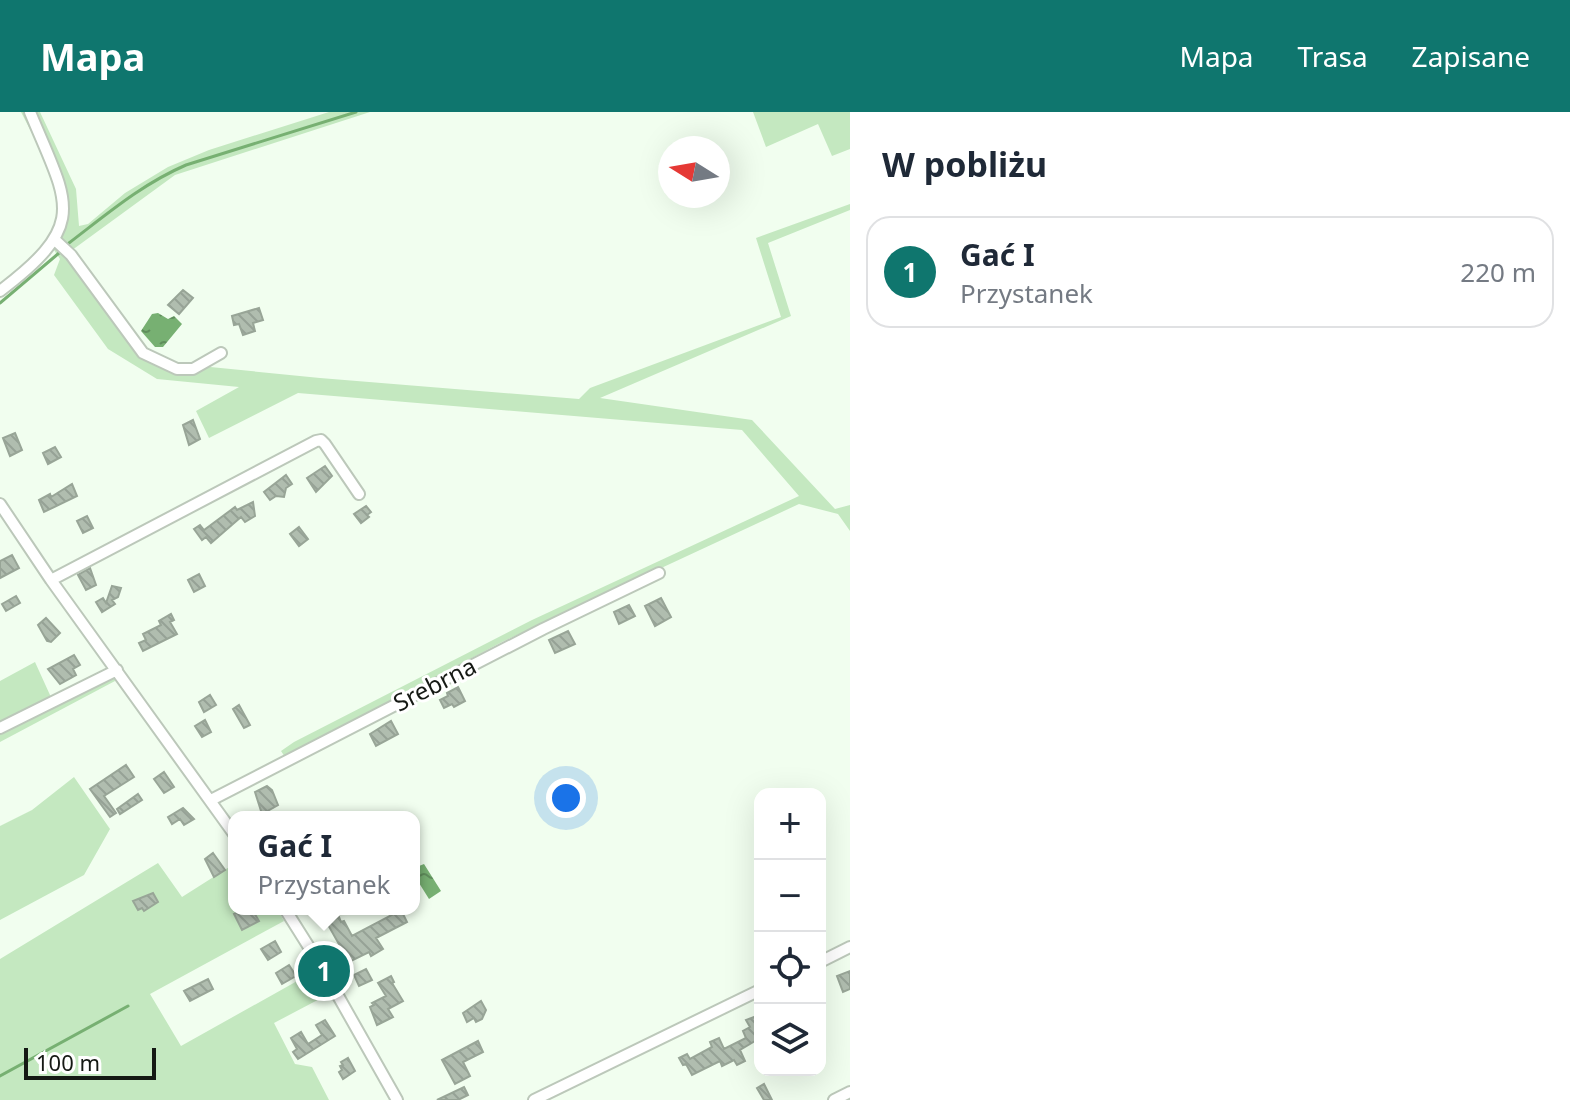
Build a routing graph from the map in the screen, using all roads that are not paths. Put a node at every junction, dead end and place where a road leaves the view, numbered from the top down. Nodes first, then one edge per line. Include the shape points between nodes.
1 (30, 112) edge
2 (55, 240) junction
3 (0, 291) edge
4 (221, 353) dead end
5 (359, 494) dead end
6 (0, 504) edge
7 (659, 573) dead end
8 (51, 580) junction
9 (117, 670) junction
10 (0, 728) edge
11 (211, 800) junction
12 (228, 825) edge
13 (289, 915) edge
14 (850, 947) edge
15 (826, 959) edge
16 (754, 993) edge
17 (850, 1092) edge
18 (397, 1100) edge
19 (534, 1100) edge
20 (834, 1100) edge

1 - 2 street via 62,193
2 - 3 street via 31,268
2 - 4 street via 143,353 177,369 193,369
5 - 8 street via 325,444 316,441
6 - 8 street
7 - 11 street, Srebrna
8 - 9 street
9 - 10 street
9 - 11 street
11 - 12 street
13 - 18 street
14 - 15 street
16 - 19 street
17 - 20 street

